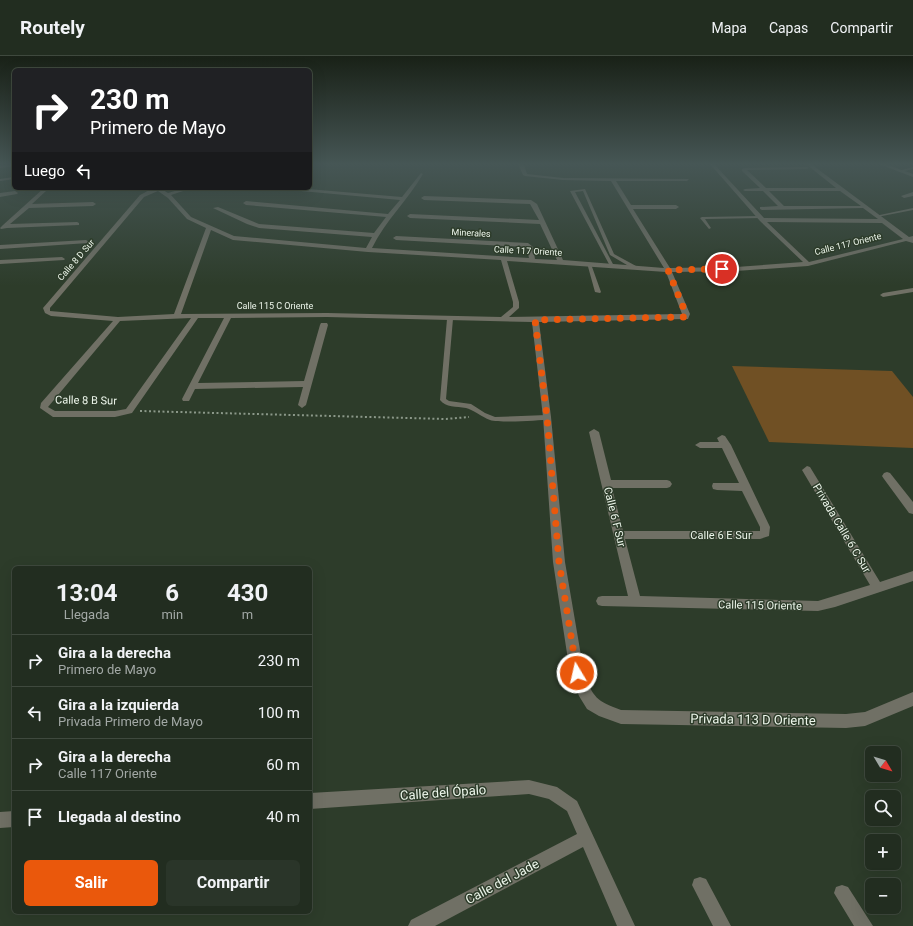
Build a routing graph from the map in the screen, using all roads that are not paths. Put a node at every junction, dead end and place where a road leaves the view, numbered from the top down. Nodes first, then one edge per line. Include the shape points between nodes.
1 (73, 205) edge
2 (135, 205) edge
3 (176, 205) edge
4 (264, 205) edge
5 (398, 205) edge
6 (534, 205) edge
7 (579, 205) edge
8 (590, 205) edge
9 (747, 205) edge
10 (779, 205) edge
11 (863, 205) edge
12 (27, 206) joint
13 (630, 207) joint
14 (676, 207) dead end
15 (216, 208) dead end
16 (762, 208) dead end
17 (783, 208) junction
18 (861, 208) dead end
19 (913, 209) edge
20 (584, 213) junction
21 (594, 213) junction
22 (389, 216) junction
23 (410, 216) dead end
24 (877, 216) junction
25 (760, 219) junction
26 (884, 221) junction
27 (541, 222) junction
28 (77, 224) dead end
29 (5, 226) junction
30 (208, 227) junction
31 (709, 228) dead end
32 (0, 231) edge
33 (374, 235) junction
34 (596, 235) junction
35 (603, 235) junction
36 (396, 238) dead end
37 (911, 240) edge
38 (86, 242) dead end
39 (0, 247) edge
40 (368, 250) junction
41 (62, 259) dead end
42 (504, 259) junction
43 (532, 261) junction
44 (0, 262) edge
45 (561, 262) junction
46 (589, 264) junction
47 (808, 264) junction
48 (612, 266) junction
49 (634, 267) junction
50 (668, 270) junction
51 (913, 290) edge
52 (598, 292) dead end
53 (883, 294) dead end
54 (47, 312) joint
55 (178, 316) junction
56 (196, 316) junction
57 (228, 316) junction
58 (450, 318) junction
59 (118, 319) junction
60 (504, 319) junction
61 (535, 320) junction
62 (324, 325) dead end
63 (308, 384) junction
64 (192, 386) junction
65 (186, 399) dead end
66 (302, 405) dead end
67 (547, 417) junction
68 (594, 432) dead end
69 (700, 445) dead end
70 (808, 470) dead end
71 (887, 476) dead end
72 (607, 484) junction
73 (668, 484) dead end
74 (717, 486) dead end
75 (745, 487) junction
76 (913, 510) edge
77 (619, 535) junction
78 (911, 579) edge
79 (877, 587) junction
80 (602, 601) dead end
81 (635, 602) junction
82 (913, 699) edge
83 (312, 800) edge
84 (12, 819) edge
85 (0, 820) edge
86 (587, 836) junction
87 (700, 885) dead end
88 (842, 893) dead end
89 (417, 926) edge
90 (626, 926) edge
91 (722, 926) edge
92 (864, 926) edge

1 - 12 street
2 - 54 street, Calle 8 D Sur via 46,308
3 - 30 street, Calle 117 Oriente via 188,218
4 - 22 street
5 - 22 street
6 - 27 street
7 - 20 lane
8 - 21 lane
9 - 25 street
10 - 17 street
11 - 24 street
12 - 29 street
13 - 14 street
13 - 50 street
15 - 33 street via 259,226
16 - 17 street
17 - 18 street
19 - 24 lane
20 - 21 lane
20 - 34 lane
21 - 35 lane
22 - 33 street
23 - 27 street
24 - 26 street
25 - 26 street
25 - 31 lane via 702,218
25 - 47 street
26 - 37 street
27 - 45 street
28 - 29 street
29 - 32 street
30 - 40 street, Calle 117 Oriente via 238,239
30 - 55 street
33 - 40 street
34 - 35 lane
34 - 48 lane
35 - 49 lane via 613,257
36 - 43 street, Minerales via 528,245
37 - 47 street, Calle 117 Oriente
38 - 39 street
40 - 42 street, Calle 117 Oriente
41 - 44 street
42 - 43 street, Calle 117 Oriente
42 - 60 street via 516,302 516,308
43 - 45 street, Calle 117 Oriente
45 - 46 street, Calle 117 Oriente
46 - 48 street, Calle 117 Oriente
46 - 52 lane
47 - 50 street, Calle 117 Oriente
48 - 49 street, Calle 117 Oriente
49 - 50 street, Calle 117 Oriente
50 - 61 street, Calle 115 C Oriente via 686,314 684,317
51 - 53 lane
54 - 59 street, Calle 115 C Oriente
55 - 56 street, Calle 115 C Oriente
55 - 59 street, Calle 115 C Oriente
56 - 57 street, Calle 115 C Oriente
56 - 59 street, Calle 8 B Sur via 129,411 115,414 53,414 44,408
57 - 58 street, Calle 115 C Oriente
57 - 64 street
58 - 60 street, Calle 115 C Oriente
58 - 67 lane via 443,400 447,403 469,406 494,419
60 - 61 street, Calle 115 C Oriente
61 - 67 street
62 - 63 street
63 - 64 street
63 - 66 street
64 - 65 street
67 - 82 street, Privada 113 D Oriente via 559,562 577,673 592,704 621,717 846,721 865,719
68 - 72 street, Calle 6 F Sur
69 - 75 street, Calle 6 E Sur via 724,441
70 - 79 street, Privada Calle 6 C Sur
71 - 76 street
72 - 73 street
72 - 77 street, Calle 6 F Sur
74 - 75 street
75 - 77 street, Calle 6 E Sur via 764,527 765,533 760,535
77 - 81 street, Calle 6 F Sur
78 - 79 street, Calle 115 Oriente
79 - 81 street, Calle 115 Oriente via 818,606
80 - 81 street, Calle 115 Oriente
83 - 86 street, Calle del Ópalo via 529,787 552,792 572,806
84 - 85 street
86 - 89 street, Calle del Jade
86 - 90 street
87 - 91 street
88 - 92 street

